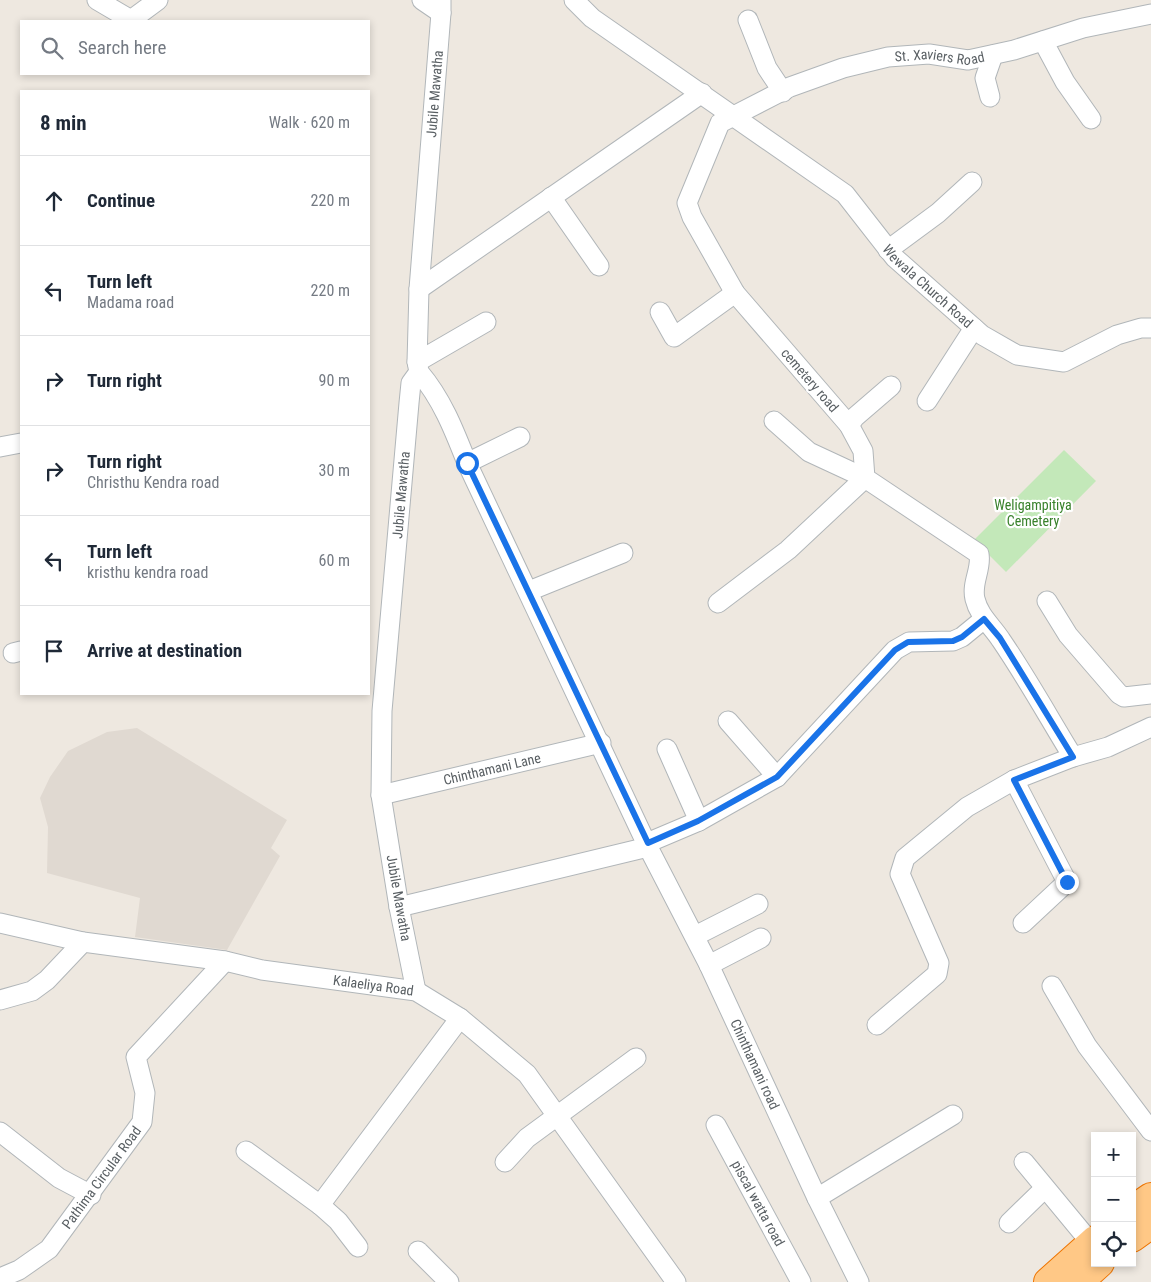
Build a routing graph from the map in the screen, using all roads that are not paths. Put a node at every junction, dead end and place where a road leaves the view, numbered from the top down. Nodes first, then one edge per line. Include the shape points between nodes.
1 (97, 0) edge
2 (158, 0) edge
3 (422, 0) edge
4 (574, 0) edge
5 (441, 6) edge
6 (1147, 9) edge
7 (748, 20) dead end
8 (1043, 41) junction
9 (993, 55) junction
10 (783, 92) junction
11 (702, 93) junction
12 (990, 98) dead end
13 (736, 117) junction
14 (1091, 119) dead end
15 (972, 182) dead end
16 (551, 198) junction
17 (888, 250) junction
18 (600, 266) dead end
19 (419, 289) junction
20 (735, 293) junction
21 (660, 312) dead end
22 (486, 322) dead end
23 (974, 328) junction
24 (1151, 328) edge
25 (418, 367) junction
26 (891, 386) dead end
27 (927, 401) dead end
28 (774, 421) dead end
29 (849, 425) junction
30 (520, 437) dead end
31 (20, 443) edge
32 (0, 447) edge
33 (467, 463) junction
34 (865, 478) junction
35 (624, 553) dead end
36 (528, 591) junction
37 (1047, 601) dead end
38 (718, 603) dead end
39 (984, 619) junction
40 (370, 692) edge
41 (1151, 694) edge
42 (382, 711) junction
43 (728, 721) dead end
44 (1151, 727) edge
45 (601, 743) junction
46 (667, 749) dead end
47 (1073, 757) junction
48 (777, 777) junction
49 (1014, 780) junction
50 (381, 795) junction
51 (698, 821) junction
52 (648, 845) junction
53 (758, 904) dead end
54 (399, 907) junction
55 (0, 923) edge
56 (1023, 923) dead end
57 (695, 936) junction
58 (761, 938) dead end
59 (83, 942) junction
60 (225, 961) junction
61 (709, 965) junction
62 (1052, 986) dead end
63 (416, 990) junction
64 (0, 1000) edge
65 (460, 1018) junction
66 (877, 1025) dead end
67 (636, 1058) dead end
68 (558, 1115) junction
69 (953, 1115) dead end
70 (716, 1125) dead end
71 (1151, 1131) edge
72 (0, 1132) edge
73 (246, 1151) dead end
74 (505, 1162) dead end
75 (1024, 1162) dead end
76 (1044, 1190) junction
77 (90, 1195) junction
78 (1151, 1197) edge
79 (817, 1198) junction
80 (320, 1205) junction
81 (1136, 1207) edge
82 (1009, 1222) dead end
83 (1151, 1224) edge
84 (1136, 1235) edge
85 (1091, 1244) edge
86 (358, 1247) dead end
87 (418, 1251) dead end
88 (1091, 1252) edge
89 (1091, 1257) edge
90 (0, 1278) edge
91 (449, 1282) edge
92 (676, 1282) edge
93 (801, 1282) edge
94 (859, 1282) edge
95 (1048, 1282) edge
96 (1079, 1282) edge

1 - 2 street via 131,20
3 - 5 street
4 - 11 street, Wewala Church Road via 592,18
5 - 19 street, Jubile Mawatha
6 - 8 street, St. Xaviers Road
7 - 10 street via 767,68
8 - 9 street, St. Xaviers Road
8 - 14 street via 1065,82
9 - 10 street, St. Xaviers Road via 968,60 929,54 888,57 844,68
9 - 12 street via 985,78
10 - 13 street, St. Xaviers Road
11 - 13 street, Wewala Church Road
11 - 16 street
13 - 17 street, Wewala Church Road via 845,194
13 - 20 street, cemetery road via 720,123 687,203
15 - 17 street via 938,213
16 - 18 street
16 - 19 street
17 - 23 street, Wewala Church Road
19 - 25 street, Jubile Mawatha
20 - 21 street via 674,336
20 - 29 street, cemetery road
22 - 25 street
23 - 24 street, Wewala Church Road via 1018,355 1064,362 1117,335
23 - 27 street
25 - 33 street, Chinthamani road via 445,410
25 - 42 street, Jubile Mawatha via 411,383
26 - 29 street
28 - 34 street via 809,452
29 - 34 street, cemetery road via 863,451
30 - 33 street
31 - 32 street
33 - 36 street, Chinthamani road
34 - 38 street via 788,550
34 - 39 street via 979,554 974,589 975,600
35 - 36 street
36 - 45 street, Chinthamani road
37 - 41 street via 1068,635 1119,694 1124,697
39 - 47 street via 1000,638
39 - 48 street via 953,641 908,642 895,650
40 - 42 street
42 - 50 street, Jubile Mawatha
43 - 48 street
44 - 47 street via 1108,747
45 - 50 street, Chinthamani Lane
45 - 52 street, Chinthamani road
46 - 51 street
47 - 49 street
48 - 51 street
49 - 56 street via 1067,882
49 - 66 street via 967,807 905,858 900,874 939,963 937,974
50 - 54 street, Jubile Mawatha
51 - 52 street
52 - 54 street
52 - 57 street, Chinthamani road
53 - 57 street
54 - 63 street, Jubile Mawatha
55 - 59 street, Kalaeliya Road
57 - 61 street, Chinthamani road
58 - 61 street
59 - 60 street, Kalaeliya Road
59 - 64 street via 32,991
60 - 63 street, Kalaeliya Road via 262,970
60 - 77 street, Pathima Circular Road via 136,1057 145,1093 142,1122
61 - 79 street, Chinthamani road
62 - 71 street via 1087,1046
63 - 65 street, Kalaeliya Road
65 - 68 street, Kalaeliya Road via 527,1074
65 - 80 street
67 - 68 street
68 - 74 street via 527,1138
68 - 92 street, Kalaeliya Road
69 - 79 street
70 - 93 street, piscal watta road
72 - 77 street via 60,1178
73 - 80 street
75 - 76 street
76 - 82 street
76 - 85 street
77 - 90 street, Pathima Circular Road via 49,1249 19,1270
78 - 81 highway
79 - 94 street, Chinthamani road
80 - 86 street via 338,1221
83 - 84 highway
87 - 91 street
88 - 95 highway
89 - 96 highway

